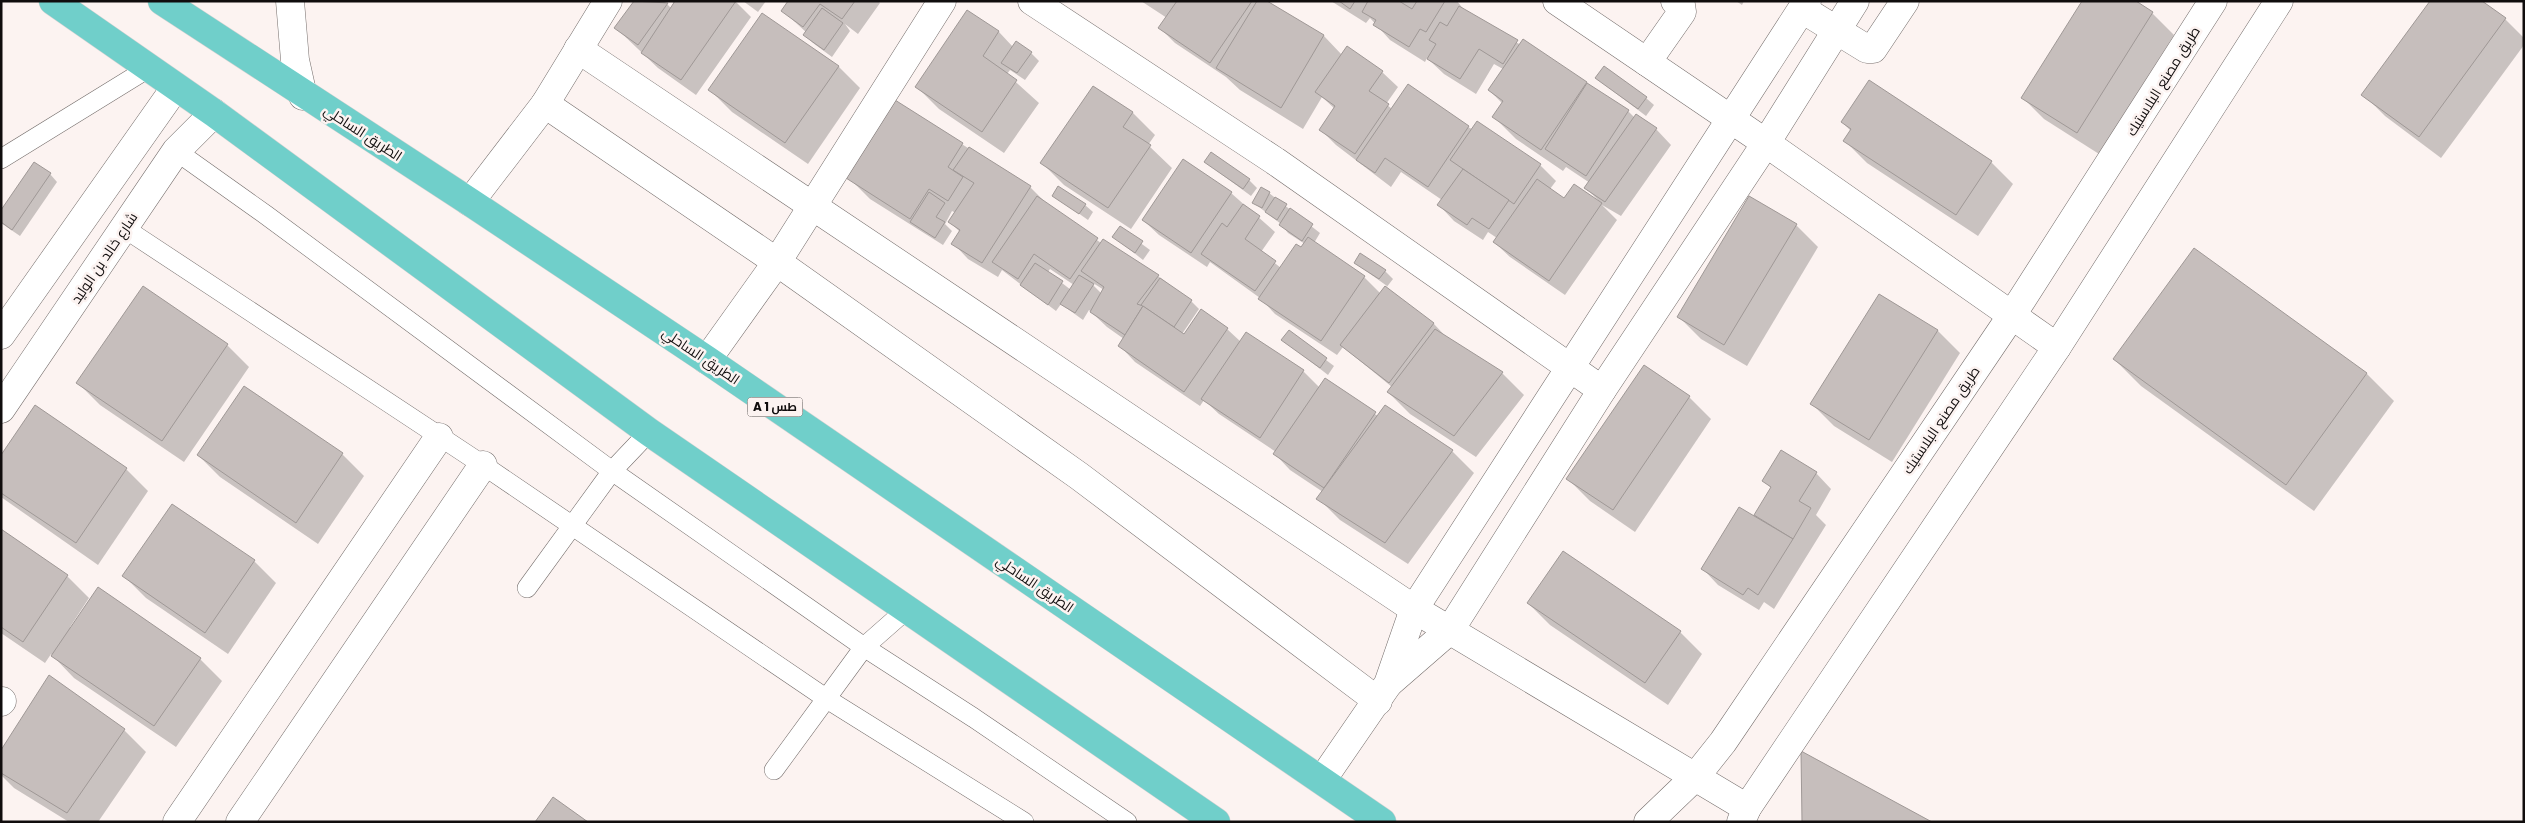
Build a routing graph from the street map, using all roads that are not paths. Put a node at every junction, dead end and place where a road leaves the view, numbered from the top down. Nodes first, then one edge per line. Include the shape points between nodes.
1 (53, 1) edge
2 (290, 1) edge
3 (608, 1) edge
4 (942, 1) edge
5 (1032, 1) edge
6 (1557, 1) edge
7 (1675, 1) edge
8 (1855, 1) edge
9 (1905, 1) edge
10 (2213, 1) edge
11 (2279, 1) edge
12 (170, 3) edge
13 (1805, 5) edge
14 (1838, 30) junction
15 (578, 49) junction
16 (1647, 62) junction
17 (147, 69) junction
18 (175, 88) junction
19 (304, 96) junction
20 (545, 104) junction
21 (214, 113) junction
22 (1731, 119) junction
23 (1766, 143) junction
24 (176, 151) junction
25 (1, 159) edge
26 (470, 202) junction
27 (810, 206) junction
28 (124, 228) junction
29 (776, 262) junction
30 (28, 295) junction
31 (2012, 315) junction
32 (62, 321) junction
33 (1, 335) edge
34 (2057, 347) junction
35 (707, 360) junction
36 (1568, 368) junction
37 (1602, 390) junction
38 (1, 409) edge
39 (649, 432) junction
40 (439, 437) junction
41 (483, 465) junction
42 (612, 471) junction
43 (572, 525) junction
44 (528, 588) dead end
45 (1414, 609) junction
46 (906, 610) junction
47 (1450, 630) junction
48 (864, 647) junction
49 (1383, 693) junction
50 (827, 699) junction
51 (774, 770) dead end
52 (1696, 776) junction
53 (1322, 780) junction
54 (1744, 815) edge
55 (177, 822) edge
56 (240, 822) edge
57 (1024, 822) edge
58 (1127, 822) edge
59 (1216, 822) edge
60 (1382, 822) edge
61 (1648, 822) edge

1 - 17 highway
2 - 19 street via 295,60
3 - 15 street
4 - 27 street
5 - 36 street via 1275,161
6 - 16 street
7 - 16 street via 1681,5 1682,12
8 - 14 street
9 - 14 street via 1873,49 1867,49
10 - 31 street, طريق مصنع البلاستيك
11 - 34 street
12 - 19 highway, الطريق الساحلي / A 1 طس
13 - 14 street
13 - 22 street
14 - 23 street
15 - 20 street
15 - 27 street
16 - 22 street
17 - 18 highway
17 - 25 lane
18 - 21 highway
18 - 30 street
19 - 26 highway, الطريق الساحلي / A 1 طس
20 - 26 street
20 - 29 street
21 - 24 street, شارع خالد بن الوليد
21 - 39 highway
22 - 23 street
22 - 36 street
23 - 31 street
23 - 37 street
24 - 28 street, شارع خالد بن الوليد
24 - 42 lane
26 - 35 highway, الطريق الساحلي / A 1 طس
27 - 29 street
27 - 45 street
28 - 32 street, شارع خالد بن الوليد
28 - 40 lane
29 - 35 street
29 - 49 street
30 - 32 street
30 - 33 street
31 - 34 street
31 - 52 street, طريق مصنع البلاستيك
32 - 38 street, شارع خالد بن الوليد
34 - 54 street
35 - 53 highway, الطريق الساحلي / A 1 طس
36 - 37 street
36 - 45 street
37 - 47 street
39 - 42 lane
39 - 46 highway
40 - 41 lane
40 - 55 street
41 - 43 lane
41 - 56 street
42 - 43 lane
42 - 48 lane
43 - 44 lane
43 - 50 lane
45 - 47 street
45 - 49 street
46 - 48 lane
46 - 59 highway
47 - 49 street
47 - 52 street
48 - 50 lane
48 - 58 lane
49 - 53 street
50 - 51 lane
50 - 57 lane
52 - 54 street
52 - 61 street, طريق مصنع البلاستيك
53 - 60 highway, الطريق الساحلي / A 1 طس

